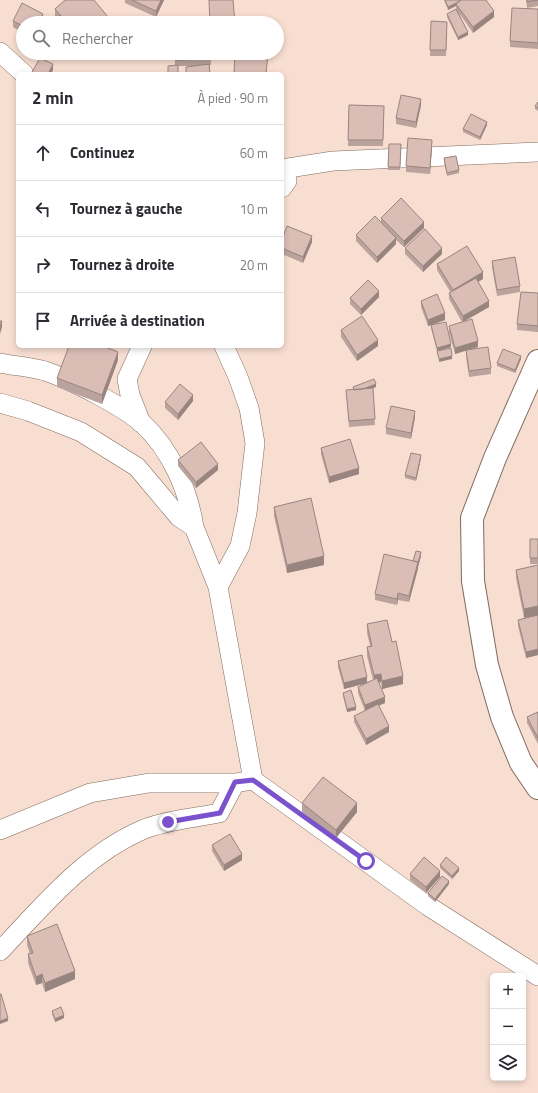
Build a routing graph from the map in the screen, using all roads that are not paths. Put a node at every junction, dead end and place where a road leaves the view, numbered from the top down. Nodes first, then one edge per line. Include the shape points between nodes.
1 (0, 52) edge
2 (22, 72) edge
3 (538, 152) edge
4 (284, 169) edge
5 (284, 185) edge
6 (141, 348) edge
7 (225, 348) edge
8 (538, 361) edge
9 (0, 363) edge
10 (0, 403) edge
11 (142, 423) junction
12 (194, 528) junction
13 (218, 587) junction
14 (244, 781) junction
15 (538, 788) edge
16 (0, 830) edge
17 (0, 951) edge
18 (538, 976) edge

1 - 2 street
3 - 4 street via 333,161
4 - 5 street via 287,181
6 - 11 street via 127,379 130,395
7 - 13 street via 249,408 255,443 247,513 240,546
8 - 15 main road via 495,458 472,518 472,526 473,581 487,665 502,717 521,763
9 - 11 street via 45,371 120,407
10 - 12 street via 81,432 137,467 179,517
11 - 12 street via 162,446 180,477 191,508
12 - 13 street
13 - 14 street
14 - 16 street via 149,783 90,793
14 - 17 street via 220,813 168,822 142,830 84,866
14 - 18 street via 428,906

